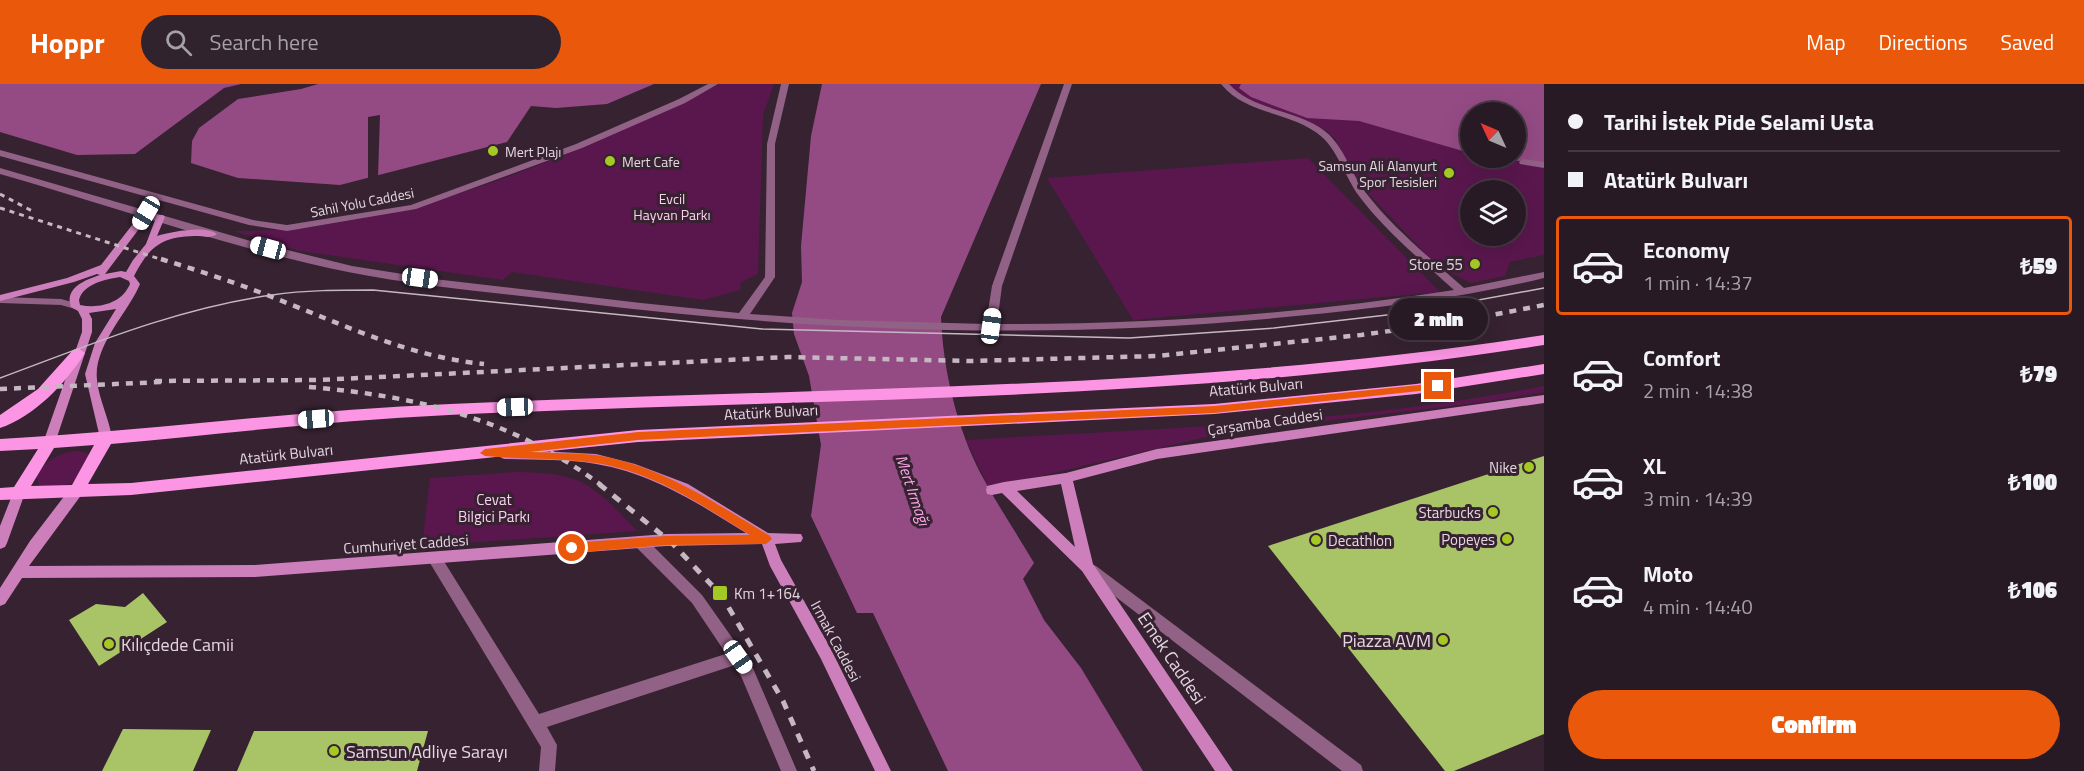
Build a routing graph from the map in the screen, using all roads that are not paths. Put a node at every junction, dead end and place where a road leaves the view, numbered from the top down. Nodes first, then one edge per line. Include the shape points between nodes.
1 (714, 84) edge
2 (785, 84) edge
3 (1068, 84) edge
4 (1225, 84) edge
5 (0, 153) edge
6 (1526, 162) edge
7 (1544, 165) edge
8 (0, 171) edge
9 (146, 213) junction
10 (160, 218) junction
11 (212, 234) junction
12 (150, 243) junction
13 (105, 267) junction
14 (1544, 275) edge
15 (129, 276) junction
16 (96, 279) junction
17 (1463, 293) junction
18 (130, 294) junction
19 (0, 299) edge
20 (79, 308) junction
21 (742, 317) junction
22 (991, 326) junction
23 (1544, 340) edge
24 (78, 353) junction
25 (1544, 369) edge
26 (1544, 399) edge
27 (0, 422) edge
28 (106, 438) junction
29 (49, 443) junction
30 (0, 445) edge
31 (485, 453) junction
32 (1066, 478) junction
33 (998, 489) joint
34 (76, 490) junction
35 (19, 493) junction
36 (0, 494) edge
37 (796, 538) dead end
38 (766, 539) junction
39 (640, 542) junction
40 (0, 543) edge
41 (435, 559) junction
42 (1087, 567) junction
43 (18, 572) junction
44 (0, 600) edge
45 (738, 657) junction
46 (535, 723) junction
47 (547, 771) edge
48 (789, 771) edge
49 (883, 771) edge
50 (1225, 771) edge
51 (1355, 771) edge

1 - 5 street, Sahil Yolu Caddesi via 579,146 413,207 287,228 252,223
2 - 21 street via 771,144 770,277
3 - 22 street via 997,286
4 - 17 street via 1246,100 1315,128 1328,139 1360,192 1390,226
6 - 7 street
8 - 9 street
9 - 10 street
9 - 13 main road
10 - 11 street
10 - 12 main road
11 - 12 main road via 175,234
11 - 21 street via 360,270 610,304
12 - 15 main road via 139,253
13 - 16 main road
13 - 19 main road
14 - 17 street
15 - 16 main road
15 - 18 main road via 135,284
16 - 20 main road via 74,297
17 - 22 street via 1291,315 1175,324 1093,328
18 - 20 main road via 108,307
18 - 28 main road via 109,327 91,375
19 - 20 street via 61,302
20 - 24 main road via 87,319 87,332
21 - 22 street
23 - 28 main road, Atatürk Bulvarı via 1451,356 1208,380 444,410
24 - 27 main road via 34,402
24 - 29 main road
25 - 31 main road, Atatürk Bulvarı via 1416,389 1214,409 638,436
26 - 32 main road, Çarşamba Caddesi via 1157,454
28 - 29 main road, Atatürk Bulvarı
28 - 34 main road
29 - 30 main road, Atatürk Bulvarı
29 - 35 main road
31 - 34 main road, Atatürk Bulvarı via 131,489
31 - 38 main road via 596,459 635,469 683,488
32 - 33 main road, Çarşamba Caddesi
32 - 42 main road, Emek Caddesi
33 - 42 main road, Emek Caddesi
34 - 35 main road, Atatürk Bulvarı
34 - 43 main road
35 - 36 main road, Atatürk Bulvarı
35 - 40 main road
37 - 38 main road, Cumhuriyet Caddesi
38 - 39 main road, Cumhuriyet Caddesi
38 - 49 main road, Irmak Caddesi
39 - 41 main road, Cumhuriyet Caddesi
39 - 45 street via 697,599
41 - 43 main road, Cumhuriyet Caddesi via 255,571
41 - 46 street
42 - 50 main road, Emek Caddesi
42 - 51 street
43 - 44 main road
45 - 46 street
45 - 48 street
46 - 47 street via 549,745

